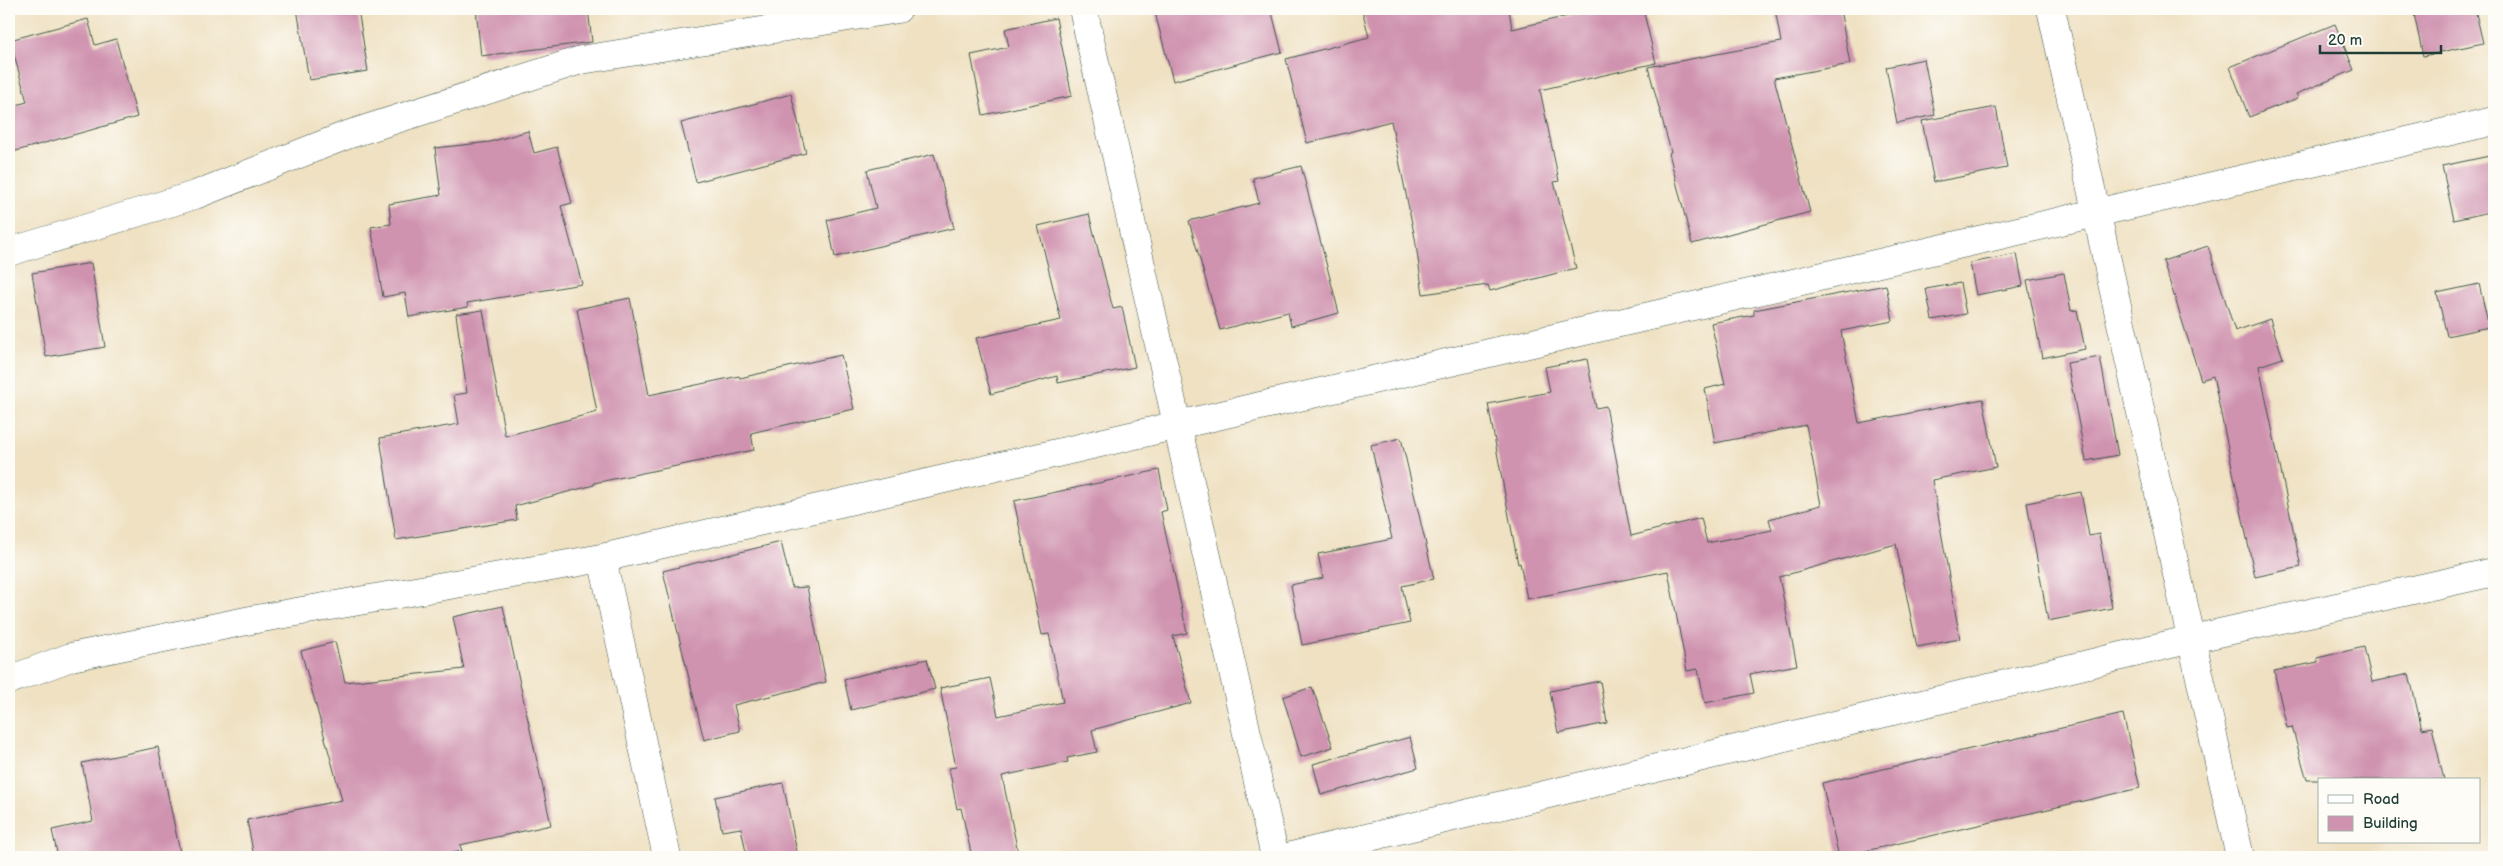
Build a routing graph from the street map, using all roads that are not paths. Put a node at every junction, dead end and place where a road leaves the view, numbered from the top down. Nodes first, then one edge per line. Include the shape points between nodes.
1 (898, 9) edge
2 (1083, 9) edge
3 (2051, 9) edge
4 (2494, 121) edge
5 (2097, 213) junction
6 (9, 252) edge
7 (1176, 425) junction
8 (602, 558) junction
9 (2494, 572) edge
10 (2192, 639) junction
11 (9, 680) edge
12 (667, 857) edge
13 (1275, 857) edge
14 (1287, 857) edge
15 (2240, 857) edge

1 - 6 street via 581,60 347,135 195,195
2 - 7 street
3 - 5 street
4 - 5 street
5 - 7 street
5 - 10 street
7 - 8 street
7 - 13 street
8 - 11 street via 223,626 71,657
8 - 12 street
9 - 10 street
10 - 14 street
10 - 15 street

